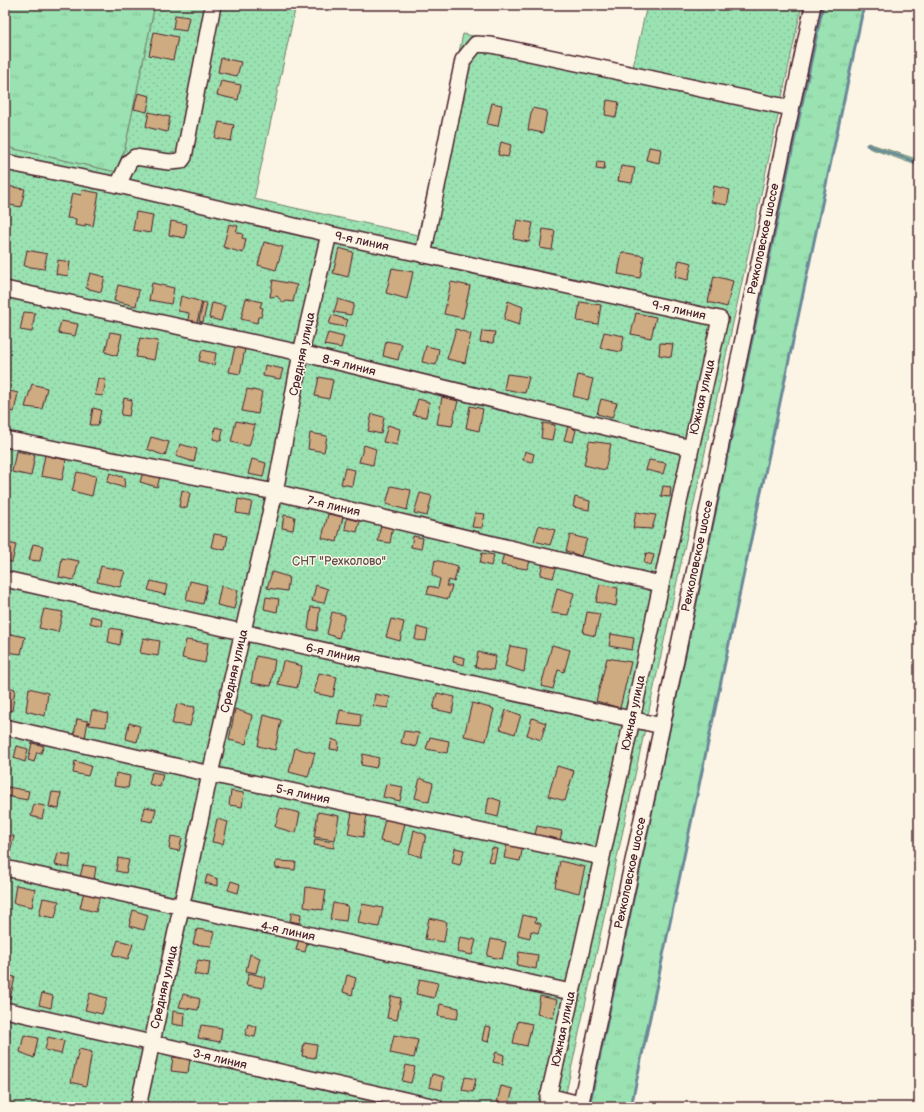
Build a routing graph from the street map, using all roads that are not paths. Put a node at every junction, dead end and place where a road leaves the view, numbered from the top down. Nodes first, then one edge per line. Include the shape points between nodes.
1 (213, 5) edge
2 (813, 5) edge
3 (791, 108) junction
4 (5, 162) edge
5 (118, 185) junction
6 (329, 234) junction
7 (423, 255) junction
8 (5, 289) edge
9 (720, 319) joint
10 (301, 353) junction
11 (5, 439) edge
12 (690, 448) junction
13 (275, 492) junction
14 (5, 579) edge
15 (660, 584) junction
16 (244, 633) junction
17 (632, 718) junction
18 (662, 726) junction
19 (5, 727) edge
20 (210, 774) junction
21 (602, 857) junction
22 (5, 868) edge
23 (182, 908) junction
24 (571, 992) junction
25 (5, 1010) edge
26 (150, 1043) junction
27 (547, 1102) edge
28 (580, 1106) edge
29 (138, 1107) edge
30 (436, 1107) edge

1 - 5 street via 184,157 169,162 135,158 128,162
2 - 3 street, Рехколовское шоссе
3 - 7 street via 491,45 476,44 463,60
3 - 18 street, Рехколовское шоссе
4 - 5 street, 9-я линия
5 - 6 street, 9-я линия
6 - 7 street, 9-я линия
6 - 10 street, Средняя улица
7 - 9 street, 9-я линия
8 - 10 street, 8-я линия
9 - 12 street, Южная улица
10 - 12 street, 8-я линия
10 - 13 street, Средняя улица
11 - 13 street, 7-я линия
12 - 15 street, Южная улица
13 - 15 street, 7-я линия
13 - 16 street, Средняя улица
14 - 16 street, 6-я линия
15 - 17 street, Южная улица
16 - 17 street, 6-я линия
16 - 20 street, Средняя улица
17 - 18 street, 6-я линия
17 - 21 street, Южная улица
18 - 28 street, Рехколовское шоссе
19 - 20 street, 5-я линия
20 - 21 street, 5-я линия
20 - 23 street, Средняя улица
21 - 24 street, Южная улица
22 - 23 street, 4-я линия
23 - 24 street, 4-я линия
23 - 26 street, Средняя улица
24 - 27 street, Южная улица
25 - 26 street, 3-я линия
26 - 29 street, Средняя улица
26 - 30 street, 3-я линия
27 - 28 street

